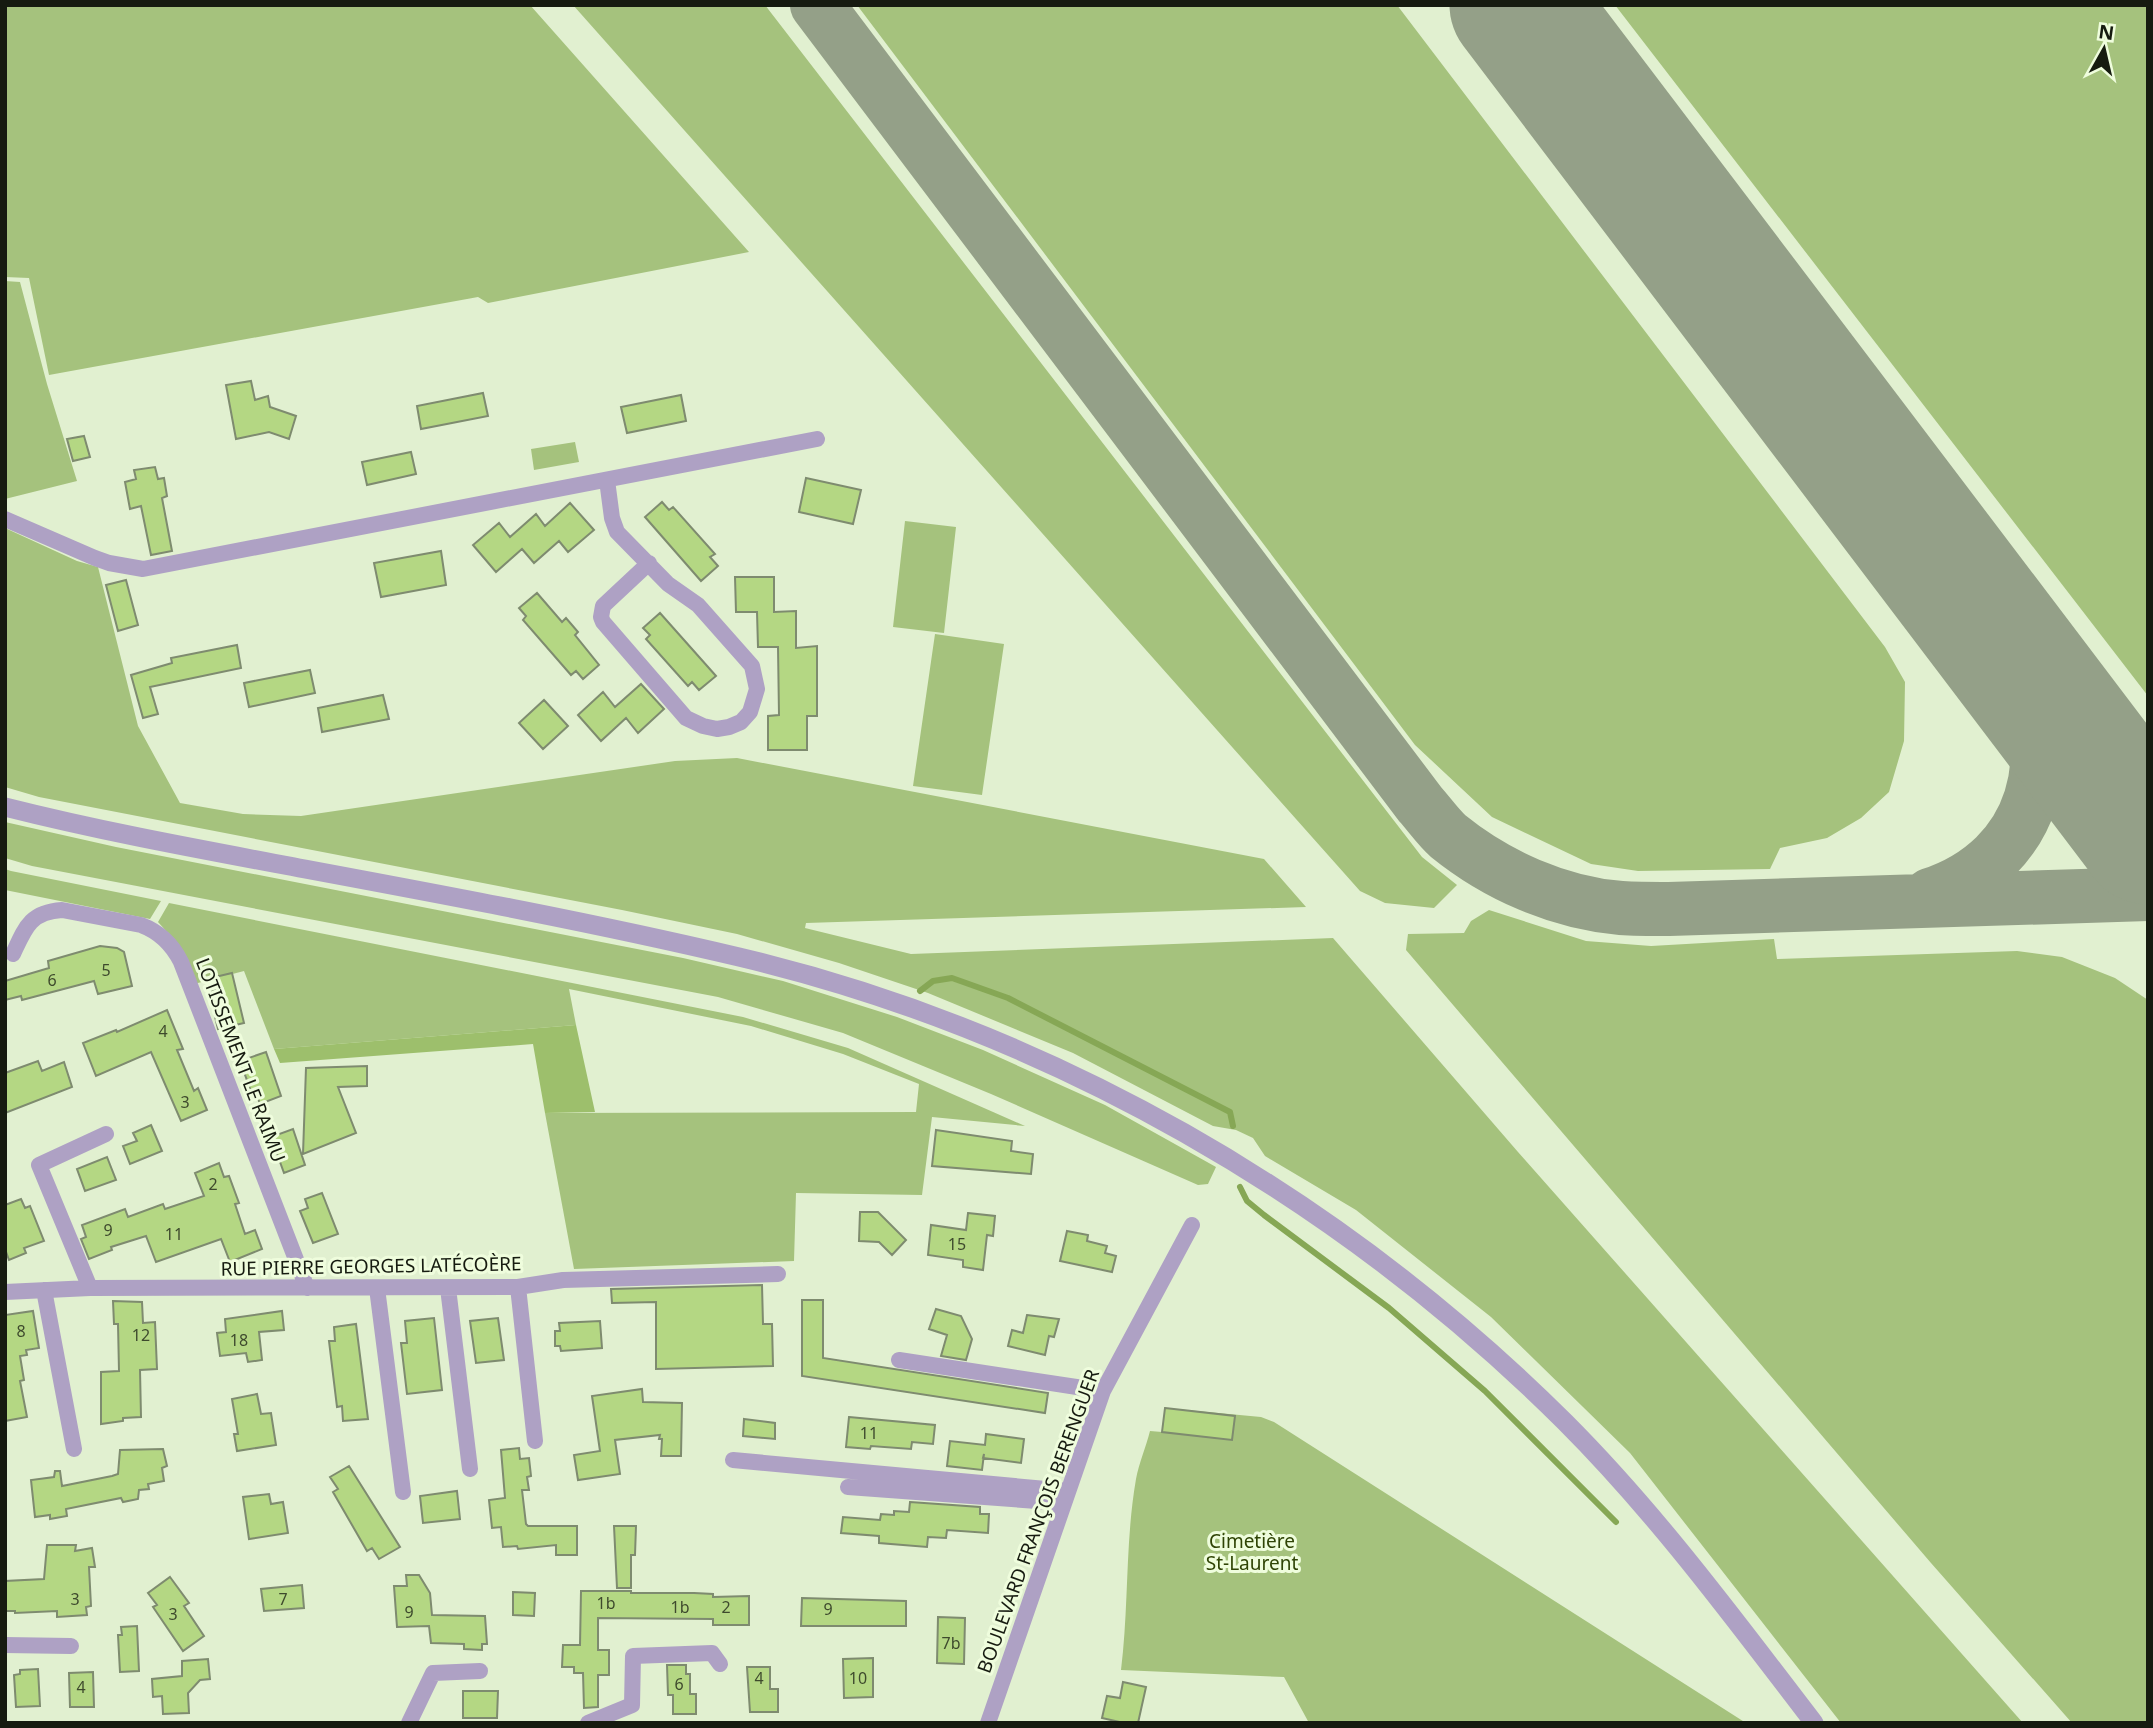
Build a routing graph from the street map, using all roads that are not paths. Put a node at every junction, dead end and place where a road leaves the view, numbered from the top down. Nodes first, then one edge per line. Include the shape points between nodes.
1 (817, 439) dead end
2 (607, 480) junction
3 (5, 519) edge
4 (649, 563) junction
5 (5, 807) edge
6 (13, 954) dead end
7 (106, 1134) dead end
8 (1192, 1225) dead end
9 (778, 1274) dead end
10 (518, 1287) junction
11 (90, 1288) junction
12 (307, 1288) junction
13 (377, 1288) junction
14 (448, 1288) junction
15 (44, 1290) junction
16 (5, 1292) edge
17 (900, 1360) dead end
18 (1103, 1391) junction
19 (535, 1441) dead end
20 (74, 1449) dead end
21 (733, 1460) dead end
22 (470, 1469) dead end
23 (848, 1487) dead end
24 (403, 1492) dead end
25 (1066, 1497) junction
26 (5, 1645) edge
27 (71, 1646) dead end
28 (720, 1664) dead end
29 (480, 1671) dead end
30 (409, 1723) edge
31 (588, 1723) edge
32 (988, 1723) edge
33 (1814, 1723) edge

1 - 2 street
2 - 3 street via 143,569 95,558
2 - 4 street via 617,532
4 - 4 street via 668,584 698,605 752,666 757,689 750,712 741,722 717,729 686,718 603,622 603,606
5 - 33 street via 152,841 743,958 888,999 1092,1083 1192,1137 1343,1233 1491,1353 1566,1423 1635,1498
6 - 12 street, LOTISSEMENT LE RAIMU via 31,920 62,910 141,925 169,943 181,962
7 - 11 street via 39,1165
8 - 18 street, BOULEVARD FRANÇOIS BERENGUER
9 - 10 street, RUE PIERRE GEORGES LATÉCOÈRE via 563,1280
10 - 14 street, RUE PIERRE GEORGES LATÉCOÈRE
10 - 19 street
11 - 12 street, RUE PIERRE GEORGES LATÉCOÈRE
11 - 15 street, RUE PIERRE GEORGES LATÉCOÈRE
12 - 13 street, RUE PIERRE GEORGES LATÉCOÈRE
13 - 14 street, RUE PIERRE GEORGES LATÉCOÈRE
13 - 24 street
14 - 22 street
15 - 16 street, RUE PIERRE GEORGES LATÉCOÈRE
15 - 20 street
17 - 18 street
18 - 25 street, BOULEVARD FRANÇOIS BERENGUER
21 - 25 street
23 - 25 street
25 - 32 street, BOULEVARD FRANÇOIS BERENGUER
26 - 27 street
28 - 31 street via 712,1653 633,1656 632,1705
29 - 30 street via 432,1673

